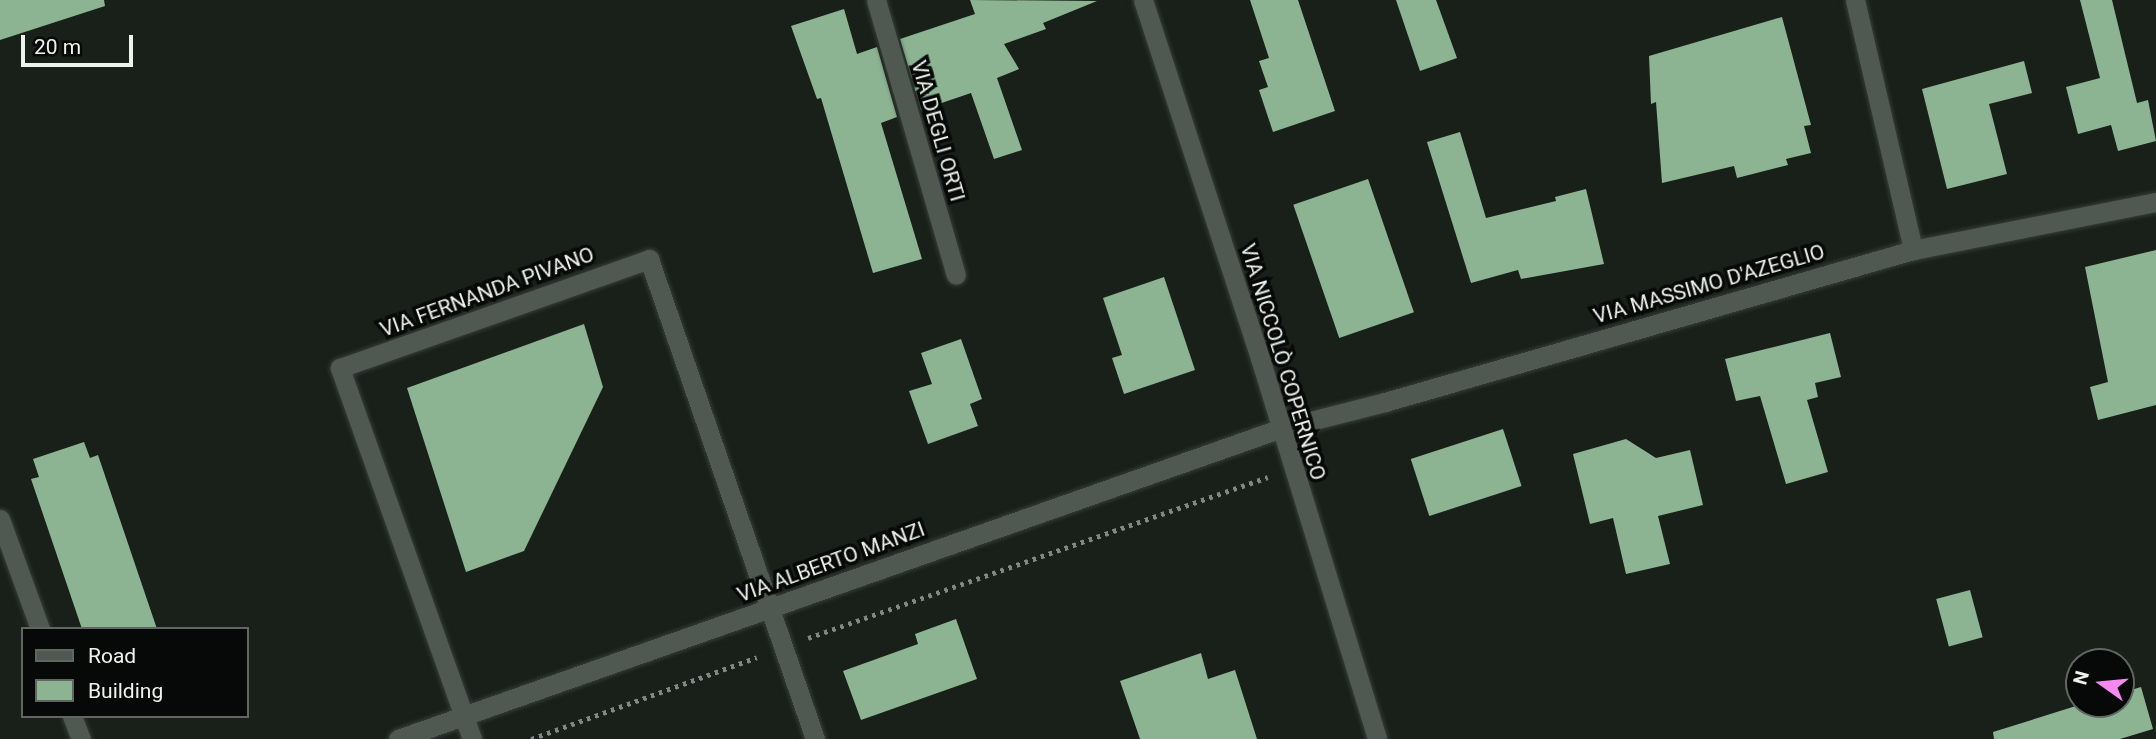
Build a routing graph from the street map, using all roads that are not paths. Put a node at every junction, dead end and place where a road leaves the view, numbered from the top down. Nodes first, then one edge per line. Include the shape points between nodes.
1 (876, 0) edge
2 (1143, 0) edge
3 (1855, 0) edge
4 (2156, 202) edge
5 (1913, 250) junction
6 (956, 275) dead end
7 (1279, 429) junction
8 (0, 519) edge
9 (770, 608) junction
10 (39, 627) edge
11 (464, 716) junction
12 (73, 718) edge
13 (80, 739) edge
14 (398, 739) edge
15 (472, 739) edge
16 (815, 739) edge
17 (1377, 739) edge

1 - 6 street, VIA DEGLI ORTI
2 - 7 street, VIA NICCOLÒ COPERNICO
3 - 5 street
4 - 5 street, VIA MASSIMO D'AZEGLIO
5 - 7 street, VIA MASSIMO D'AZEGLIO
7 - 9 street, VIA ALBERTO MANZI
7 - 17 street, VIA NICCOLÒ COPERNICO
8 - 10 street
9 - 11 street, VIA ALBERTO MANZI
9 - 11 street, VIA FERNANDA PIVANO via 649,259 636,263 340,368
9 - 16 street
11 - 14 street, VIA ALBERTO MANZI
11 - 15 street
12 - 13 street

